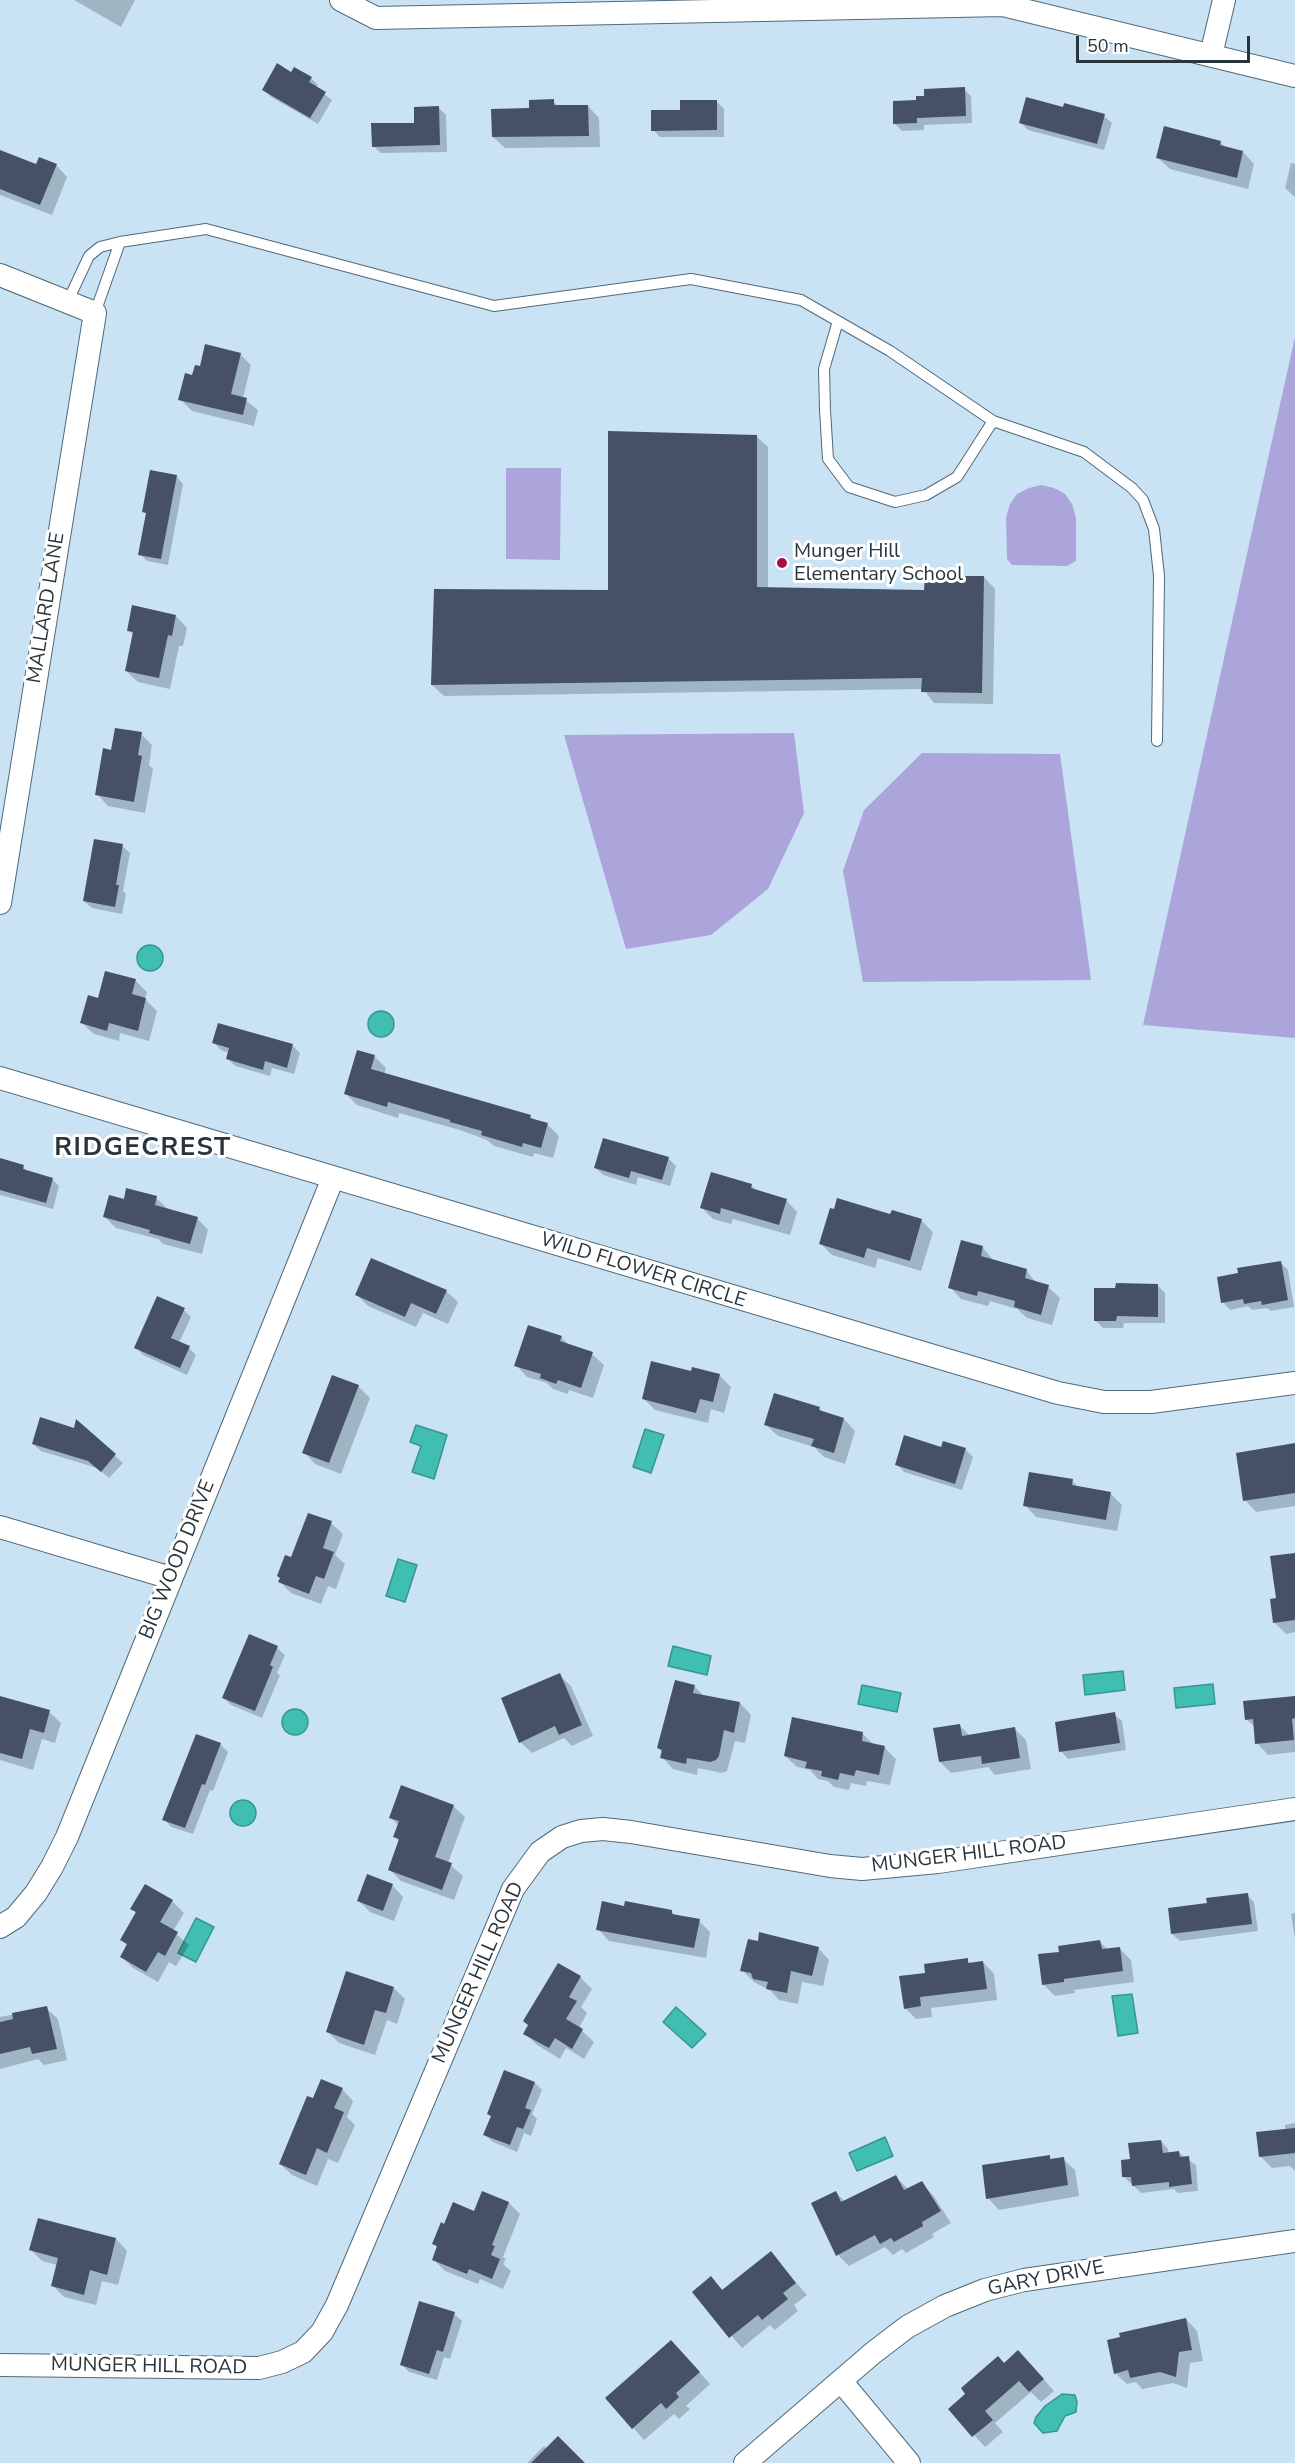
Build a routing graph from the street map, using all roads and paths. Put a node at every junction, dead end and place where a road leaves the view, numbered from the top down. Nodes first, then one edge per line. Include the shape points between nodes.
1 (341, 0) edge
2 (1224, 0) edge
3 (789, 5) edge
4 (1210, 55) junction
5 (1295, 76) edge
6 (120, 242) junction
7 (0, 275) edge
8 (68, 303) junction
9 (95, 313) junction
10 (838, 321) junction
11 (993, 421) junction
12 (1157, 741) dead end
13 (0, 903) edge
14 (0, 1078) edge
15 (333, 1178) junction
16 (1295, 1383) edge
17 (0, 1527) edge
18 (171, 1578) junction
19 (1295, 1809) edge
20 (0, 1927) edge
21 (1295, 2241) edge
22 (0, 2366) edge
23 (841, 2381) junction
24 (745, 2463) edge
25 (909, 2463) edge

1 - 3 street via 376,18
2 - 4 street
3 - 4 street via 1003,5
4 - 5 street
6 - 8 lane via 100,247 89,256
6 - 9 lane
6 - 10 lane via 206,229 494,306 690,279 801,300
7 - 8 street
8 - 9 street
9 - 13 street, MALLARD LANE
10 - 11 lane
10 - 11 lane via 824,369 828,459 849,487 895,502 926,495 957,477
11 - 12 lane via 1084,452 1143,500 1154,529 1159,564
14 - 15 street, WILD FLOWER CIRCLE
15 - 16 street, WILD FLOWER CIRCLE via 1058,1393 1104,1402 1151,1402
15 - 18 street, BIG WOOD DRIVE
17 - 18 street
18 - 20 street, BIG WOOD DRIVE via 52,1867 16,1917
19 - 22 street, MUNGER HILL ROAD via 938,1862 862,1869 603,1829 562,1837 540,1852 513,1889 337,2305 322,2332 303,2352 259,2368
21 - 23 street, GARY DRIVE via 1061,2273 985,2290 907,2327
23 - 24 street, GARY DRIVE
23 - 25 street

